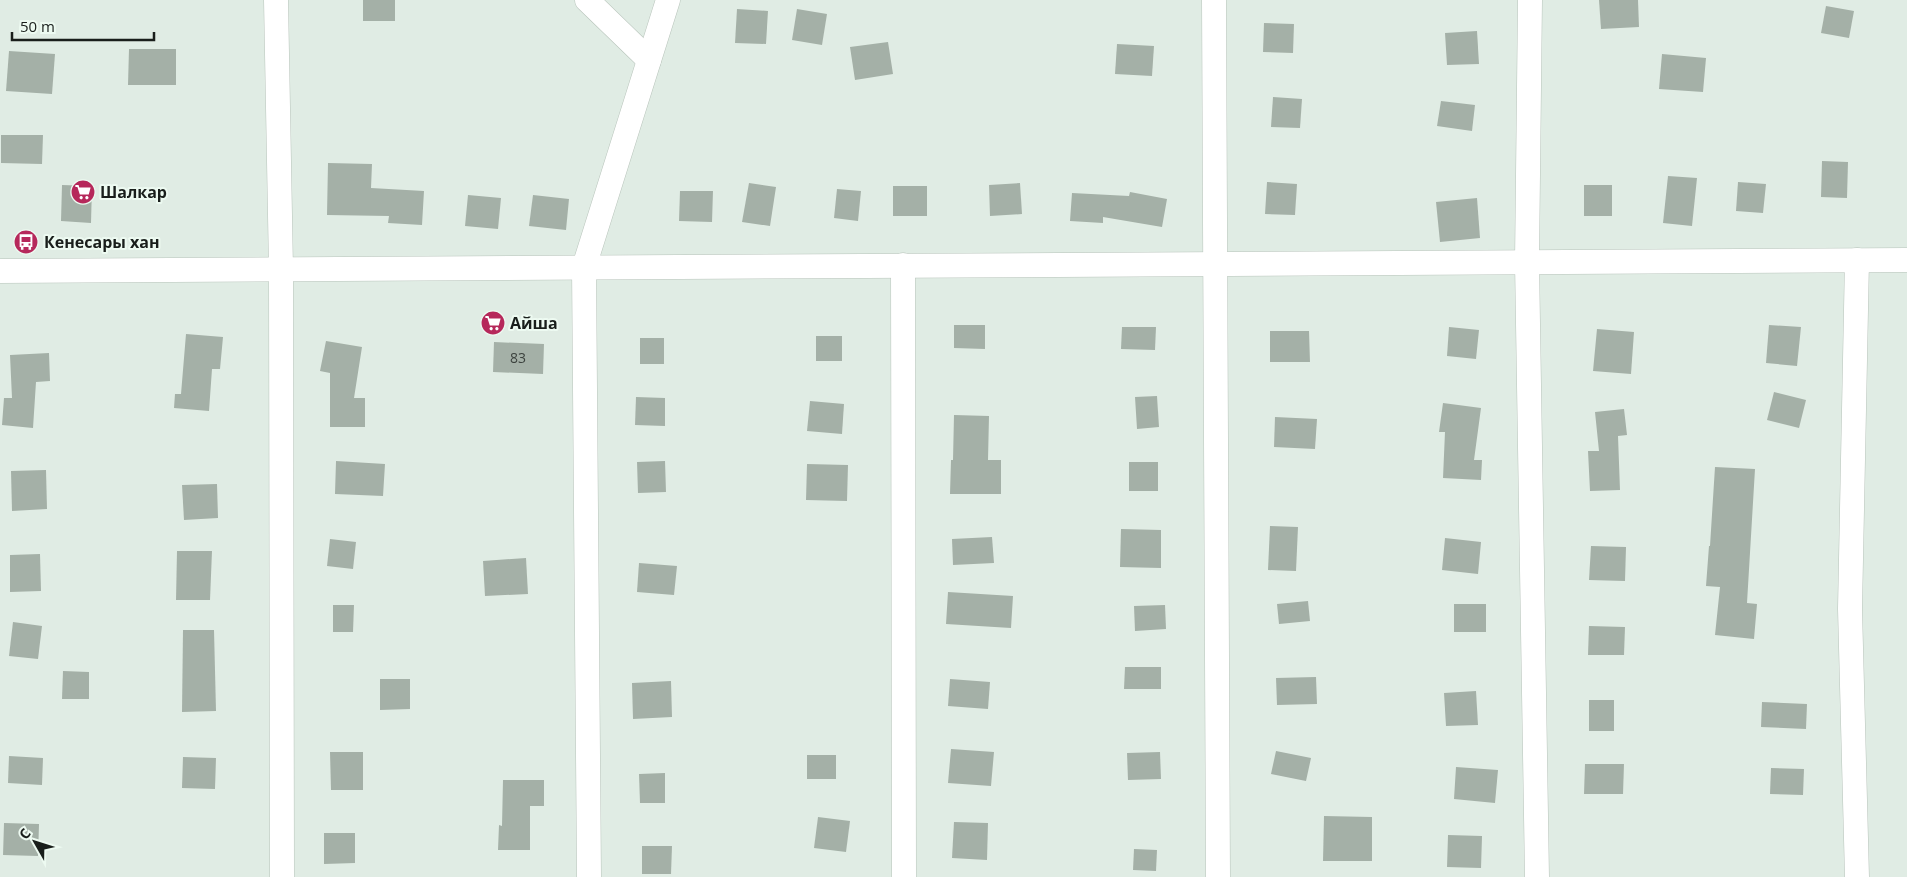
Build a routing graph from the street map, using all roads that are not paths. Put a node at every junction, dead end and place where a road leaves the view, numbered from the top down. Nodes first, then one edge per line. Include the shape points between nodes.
1 (276, 0) edge
2 (587, 0) edge
3 (668, 0) edge
4 (1214, 0) edge
5 (1530, 0) edge
6 (649, 60) junction
7 (1857, 260) junction
8 (1907, 260) edge
9 (1527, 262) junction
10 (1215, 264) junction
11 (903, 265) junction
12 (584, 267) junction
13 (280, 269) junction
14 (0, 271) edge
15 (282, 877) edge
16 (589, 877) edge
17 (904, 877) edge
18 (1218, 877) edge
19 (1537, 877) edge
20 (1857, 877) edge

1 - 13 street
2 - 6 street
3 - 6 street
4 - 10 street
5 - 9 street
6 - 12 street
7 - 8 street
7 - 9 street
7 - 20 street via 1850,609
9 - 10 street
9 - 19 street
10 - 11 street
10 - 18 street
11 - 12 street
11 - 17 street
12 - 13 street
12 - 16 street
13 - 14 street
13 - 15 street

